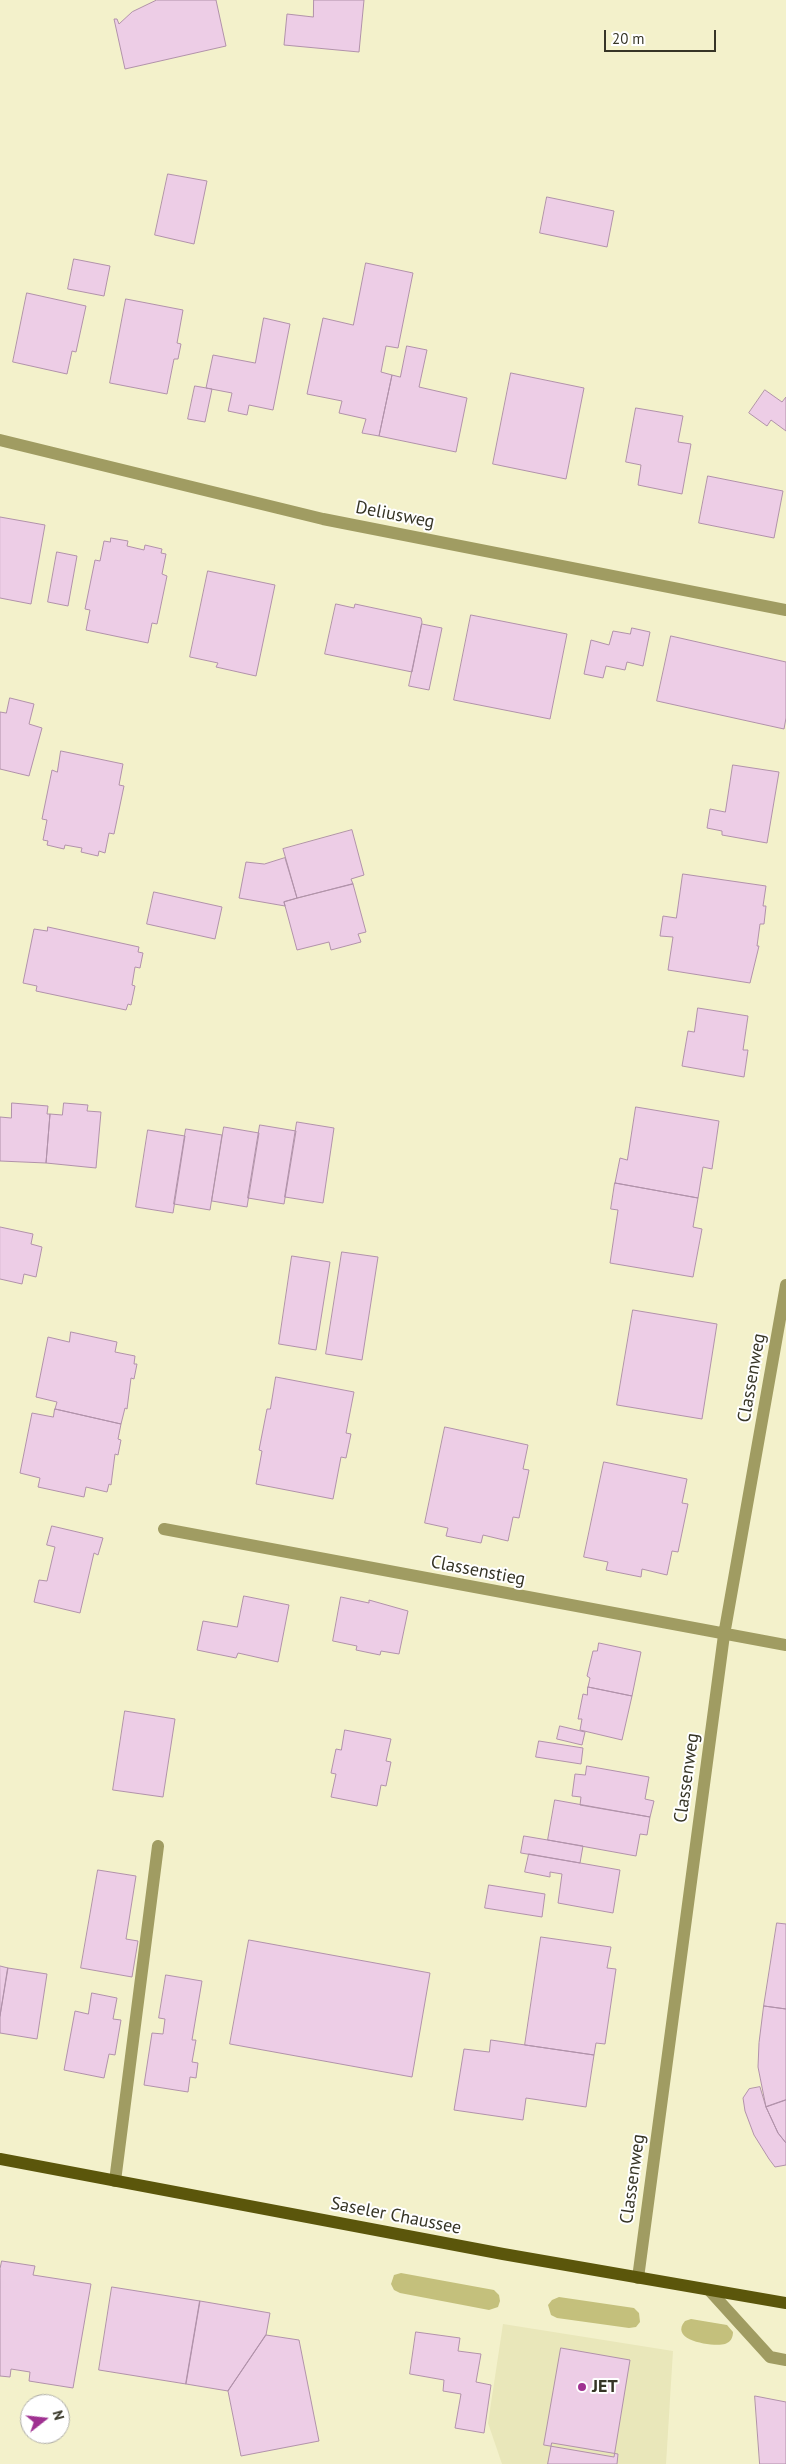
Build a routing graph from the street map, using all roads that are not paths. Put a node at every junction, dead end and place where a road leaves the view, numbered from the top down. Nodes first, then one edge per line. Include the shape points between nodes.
1 (0, 440) edge
2 (786, 610) edge
3 (786, 1285) edge
4 (164, 1529) dead end
5 (724, 1635) junction
6 (786, 1645) edge
7 (158, 1846) dead end
8 (0, 2159) edge
9 (115, 2181) junction
10 (638, 2278) junction
11 (710, 2291) junction
12 (786, 2303) edge
13 (786, 2360) edge

1 - 2 street, Deliusweg via 323,519
3 - 5 street, Classenweg
4 - 5 street, Classenstieg
5 - 6 street, Classenstieg
5 - 10 street, Classenweg
7 - 9 street
8 - 9 main road, Saseler Chaussee
9 - 10 main road, Saseler Chaussee
10 - 11 main road, Saseler Chaussee
11 - 12 main road, Saseler Chaussee
11 - 13 street via 770,2357

